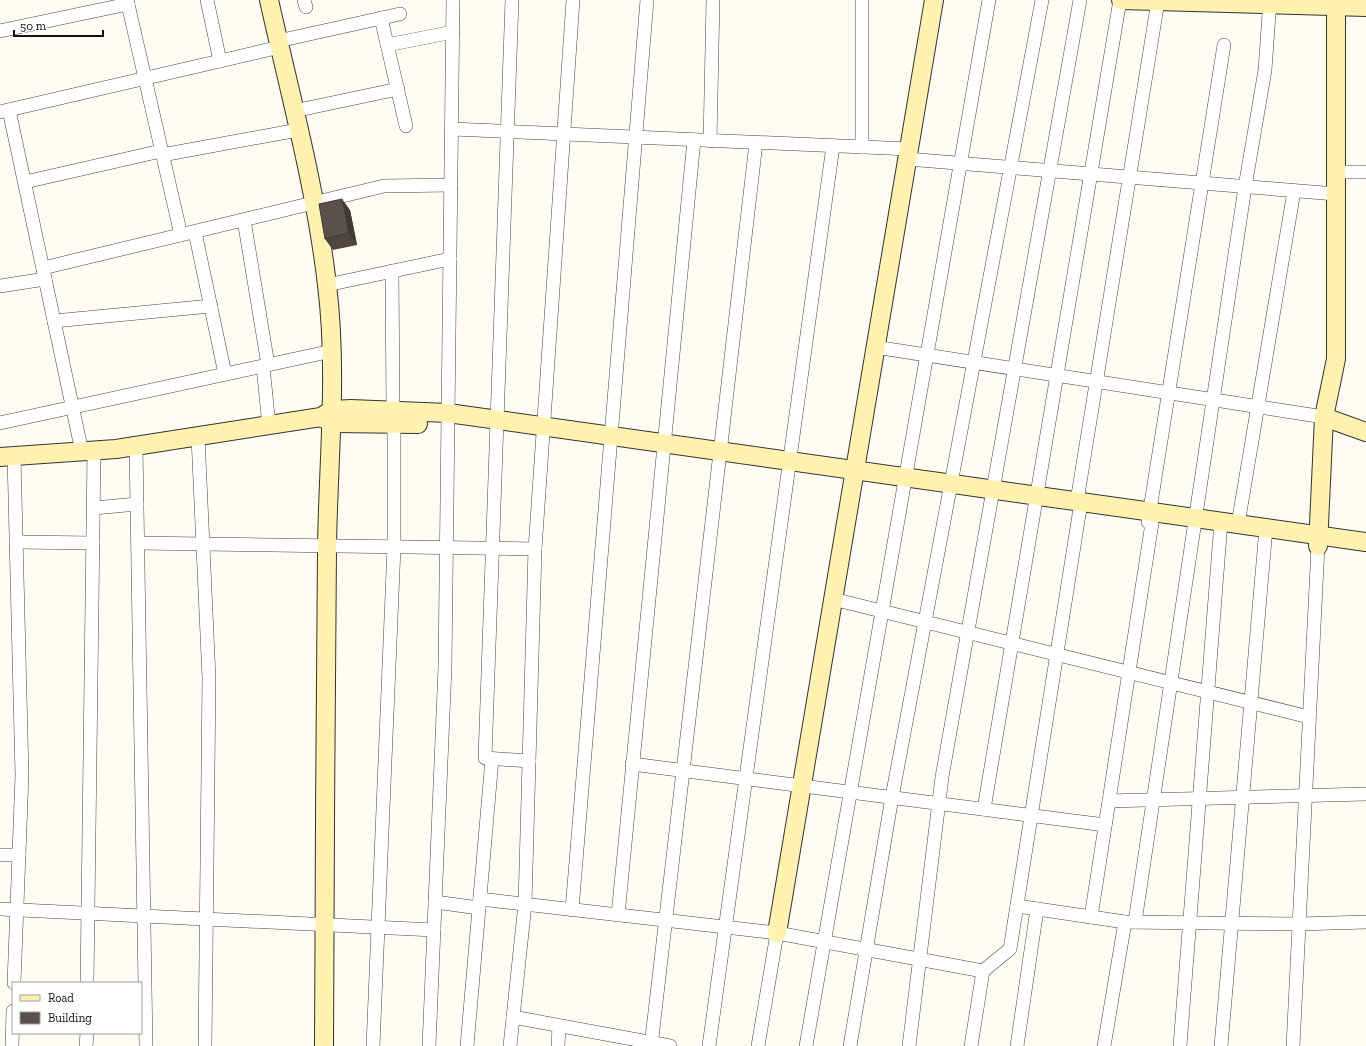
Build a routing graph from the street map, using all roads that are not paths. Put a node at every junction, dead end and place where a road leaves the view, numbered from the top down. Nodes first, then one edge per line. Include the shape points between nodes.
1 (207, 0) edge
2 (269, 0) edge
3 (453, 0) edge
4 (512, 0) edge
5 (573, 0) edge
6 (647, 0) edge
7 (713, 0) edge
8 (862, 0) edge
9 (934, 0) edge
10 (989, 0) edge
11 (1042, 0) edge
12 (1080, 0) edge
13 (1120, 0) edge
14 (1158, 1) junction
15 (127, 2) edge
16 (1270, 3) edge
17 (1336, 4) edge
18 (1366, 8) edge
19 (400, 14) dead end
20 (381, 18) junction
21 (0, 31) edge
22 (453, 32) junction
23 (279, 44) junction
24 (388, 45) junction
25 (1224, 45) dead end
26 (220, 61) junction
27 (145, 79) junction
28 (398, 89) junction
29 (5, 111) edge
30 (294, 111) junction
31 (406, 126) dead end
32 (452, 129) junction
33 (298, 130) junction
34 (507, 132) junction
35 (563, 134) junction
36 (636, 137) junction
37 (694, 140) junction
38 (710, 141) junction
39 (756, 143) junction
40 (833, 146) junction
41 (862, 147) junction
42 (162, 153) junction
43 (908, 154) junction
44 (960, 163) junction
45 (1011, 167) junction
46 (1049, 170) junction
47 (1336, 172) junction
48 (1366, 172) edge
49 (1091, 174) junction
50 (1130, 177) junction
51 (25, 182) junction
52 (1202, 183) junction
53 (451, 185) junction
54 (1245, 187) junction
55 (1294, 191) junction
56 (1336, 194) junction
57 (314, 203) junction
58 (244, 220) junction
59 (195, 232) junction
60 (181, 235) junction
61 (450, 259) junction
62 (392, 271) junction
63 (44, 274) junction
64 (327, 285) junction
65 (0, 286) edge
66 (211, 306) junction
67 (54, 321) junction
68 (875, 347) junction
69 (332, 351) junction
70 (927, 355) junction
71 (974, 362) junction
72 (266, 365) junction
73 (1014, 369) junction
74 (226, 374) junction
75 (1057, 376) junction
76 (1096, 382) junction
77 (1168, 393) junction
78 (1213, 400) junction
79 (72, 407) junction
80 (1258, 407) junction
81 (328, 416) junction
82 (393, 417) junction
83 (1324, 418) junction
84 (448, 419) junction
85 (0, 423) edge
86 (497, 425) junction
87 (269, 426) junction
88 (543, 432) junction
89 (1366, 432) edge
90 (198, 437) junction
91 (611, 441) junction
92 (136, 446) junction
93 (664, 449) junction
94 (88, 451) junction
95 (7, 457) edge
96 (719, 457) junction
97 (789, 466) junction
98 (854, 476) junction
99 (904, 483) junction
100 (950, 489) junction
101 (992, 495) junction
102 (1036, 501) junction
103 (137, 504) junction
104 (1079, 505) junction
105 (94, 508) junction
106 (1150, 519) junction
107 (1194, 523) junction
108 (1227, 526) junction
109 (1265, 533) junction
110 (1318, 541) junction
111 (16, 542) junction
112 (1366, 542) edge
113 (93, 543) junction
114 (138, 543) junction
115 (203, 544) junction
116 (327, 546) junction
117 (394, 547) junction
118 (447, 548) junction
119 (492, 549) junction
120 (534, 549) junction
121 (1366, 553) edge
122 (833, 599) junction
123 (882, 611) junction
124 (925, 622) junction
125 (967, 633) junction
126 (1012, 644) junction
127 (1057, 655) junction
128 (1129, 672) junction
129 (1170, 683) junction
130 (1208, 692) junction
131 (1251, 702) junction
132 (1309, 717) junction
133 (492, 759) junction
134 (529, 761) junction
135 (632, 764) junction
136 (683, 770) junction
137 (746, 778) junction
138 (802, 786) junction
139 (850, 792) junction
140 (1366, 794) edge
141 (1305, 796) junction
142 (892, 797) junction
143 (1242, 797) junction
144 (1200, 798) junction
145 (1153, 800) junction
146 (1109, 801) junction
147 (938, 803) junction
148 (984, 809) junction
149 (1031, 815) junction
150 (1105, 825) junction
151 (0, 855) edge
152 (19, 855) junction
153 (435, 902) junction
154 (480, 903) junction
155 (525, 904) junction
156 (1016, 906) junction
157 (0, 909) edge
158 (1037, 909) junction
159 (17, 910) junction
160 (572, 910) junction
161 (88, 913) junction
162 (618, 915) junction
163 (144, 916) junction
164 (1090, 917) junction
165 (206, 918) junction
166 (665, 920) junction
167 (1130, 922) junction
168 (1366, 922) edge
169 (1190, 923) junction
170 (1232, 923) junction
171 (325, 924) junction
172 (1299, 924) junction
173 (378, 927) junction
174 (725, 927) junction
175 (434, 930) junction
176 (777, 933) junction
177 (824, 942) junction
178 (866, 949) junction
179 (919, 959) junction
180 (983, 971) junction
181 (14, 982) edge
182 (87, 982) edge
183 (513, 1018) junction
184 (559, 1026) junction
185 (12, 1034) edge
186 (87, 1034) edge
187 (609, 1040) edge
188 (651, 1044) edge
189 (12, 1046) edge
190 (86, 1046) edge
191 (146, 1046) edge
192 (205, 1046) edge
193 (324, 1046) edge
194 (373, 1046) edge
195 (429, 1046) edge
196 (468, 1046) edge
197 (510, 1046) edge
198 (558, 1046) edge
199 (670, 1046) edge
200 (709, 1046) edge
201 (758, 1046) edge
202 (806, 1046) edge
203 (850, 1046) edge
204 (909, 1046) edge
205 (971, 1046) edge
206 (1017, 1046) edge
207 (1104, 1046) edge
208 (1180, 1046) edge
209 (1221, 1046) edge
210 (1293, 1046) edge

1 - 26 street
2 - 23 street
3 - 22 street
4 - 34 street
5 - 35 street
6 - 36 street
7 - 38 street
8 - 41 street
9 - 43 street
10 - 44 street
11 - 45 street
12 - 46 street
13 - 14 street
13 - 49 street
14 - 16 street
14 - 50 street
15 - 21 street
15 - 27 street
16 - 17 street
16 - 54 street via 1265,70
17 - 18 street
17 - 47 street
19 - 20 street
20 - 23 street
20 - 24 street
22 - 24 street
22 - 32 street
23 - 26 street
23 - 30 street
24 - 28 street
25 - 52 street
26 - 27 street
27 - 29 street
27 - 42 street
28 - 30 street
28 - 31 street
29 - 51 street
30 - 33 street
32 - 34 street
32 - 53 street
33 - 42 street
33 - 57 street
34 - 35 street
34 - 86 street
35 - 36 street
35 - 88 street
36 - 37 street
36 - 91 street
37 - 38 street
37 - 93 street
38 - 39 street
39 - 40 street
39 - 96 street
40 - 41 street
40 - 97 street
41 - 43 street
42 - 51 street
42 - 60 street
43 - 44 street
43 - 68 street
44 - 45 street
44 - 70 street
45 - 46 street
45 - 71 street
46 - 49 street
46 - 73 street
47 - 48 street
47 - 56 street
49 - 50 street
49 - 75 street
50 - 52 street
50 - 76 street
51 - 63 street
52 - 54 street
52 - 77 street
53 - 57 street via 384,186
53 - 61 street
54 - 55 street
54 - 78 street
55 - 56 street
55 - 80 street
56 - 83 street via 1336,359
57 - 58 street
57 - 64 street
58 - 59 street
58 - 72 street
59 - 60 street
59 - 66 street
60 - 63 street
61 - 62 street
61 - 84 street
62 - 64 street
62 - 82 street
63 - 65 street
63 - 67 street
64 - 69 street
66 - 67 street
66 - 74 street
67 - 79 street
68 - 70 street
68 - 98 street
69 - 72 street
69 - 81 street
70 - 71 street
70 - 99 street
71 - 73 street
71 - 100 street
72 - 74 street
72 - 87 street
73 - 75 street
73 - 101 street
74 - 79 street
75 - 76 street
75 - 102 street
76 - 77 street
76 - 104 street
77 - 78 street
77 - 106 street
78 - 80 street
78 - 107 street
79 - 85 street
79 - 94 street
80 - 83 street
80 - 108 street
81 - 82 street
81 - 87 street
81 - 116 street
82 - 84 street
82 - 117 street
83 - 89 street
83 - 110 street
84 - 86 street
84 - 118 street
86 - 88 street
86 - 119 street
87 - 90 street
88 - 91 street
88 - 120 street
90 - 92 street
90 - 115 street
91 - 93 street
91 - 160 street
92 - 94 street
92 - 103 street
93 - 96 street
93 - 135 street
94 - 95 street
94 - 105 street
95 - 111 street
96 - 97 street
96 - 136 street
97 - 98 street
97 - 137 street
98 - 99 street
98 - 122 street
99 - 100 street
99 - 123 street
100 - 101 street
100 - 124 street
101 - 102 street
101 - 125 street
102 - 104 street
102 - 126 street
103 - 105 street
103 - 114 street
104 - 106 street
104 - 127 street
105 - 113 street
106 - 107 street
106 - 128 street
107 - 108 street
107 - 129 street
108 - 109 street
108 - 130 street
109 - 110 street
109 - 131 street
110 - 112 street
110 - 121 street
110 - 132 street
111 - 113 street
111 - 152 street via 22,775
113 - 161 street
114 - 115 street
114 - 163 street
115 - 116 street
115 - 165 street via 209,678
116 - 117 street
116 - 171 street
117 - 118 street
117 - 173 street
118 - 119 street
118 - 153 street via 445,667
119 - 120 street
119 - 133 street via 485,758
120 - 134 street
122 - 123 street
122 - 138 street
123 - 124 street
123 - 139 street
124 - 125 street
124 - 142 street
125 - 126 street
125 - 147 street
126 - 127 street
126 - 148 street
127 - 128 street
127 - 149 street
128 - 129 street
128 - 146 street
129 - 130 street
129 - 145 street
130 - 131 street
130 - 144 street
131 - 132 street
131 - 143 street
132 - 141 street
133 - 134 street
133 - 154 street
134 - 155 street
135 - 136 street
135 - 162 street
136 - 137 street
136 - 166 street
137 - 138 street
137 - 174 street
138 - 139 street
138 - 176 street
139 - 142 street
139 - 177 street
140 - 141 street
141 - 143 street
141 - 172 street
142 - 147 street
142 - 178 street
143 - 144 street
143 - 170 street
144 - 145 street
144 - 169 street
145 - 146 street
145 - 167 street
146 - 150 street
147 - 148 street
147 - 179 street
148 - 149 street
149 - 150 street
149 - 156 street
150 - 164 street
151 - 152 street
152 - 159 street
153 - 154 street
153 - 175 street
154 - 155 street
154 - 196 street
155 - 160 street
155 - 183 street
156 - 158 street
156 - 180 street via 1010,949
157 - 159 street
158 - 164 street
158 - 206 street
159 - 161 street
159 - 181 street
160 - 162 street
161 - 163 street
161 - 182 street
162 - 166 street
163 - 165 street
163 - 191 street
164 - 167 street
165 - 171 street
165 - 192 street
166 - 174 street
166 - 188 street
167 - 169 street
167 - 207 street
168 - 172 street
169 - 170 street
169 - 208 street
170 - 172 street
170 - 209 street
171 - 173 street
171 - 193 street
172 - 210 street
173 - 175 street
173 - 194 street
174 - 176 street
174 - 200 street
175 - 195 street
176 - 177 street
176 - 201 street
177 - 178 street
177 - 202 street
178 - 179 street
178 - 203 street
179 - 180 street
179 - 204 street
180 - 205 street
183 - 184 street
183 - 197 street
184 - 187 street
184 - 198 street
185 - 189 street
186 - 190 street
187 - 188 street
188 - 199 street

